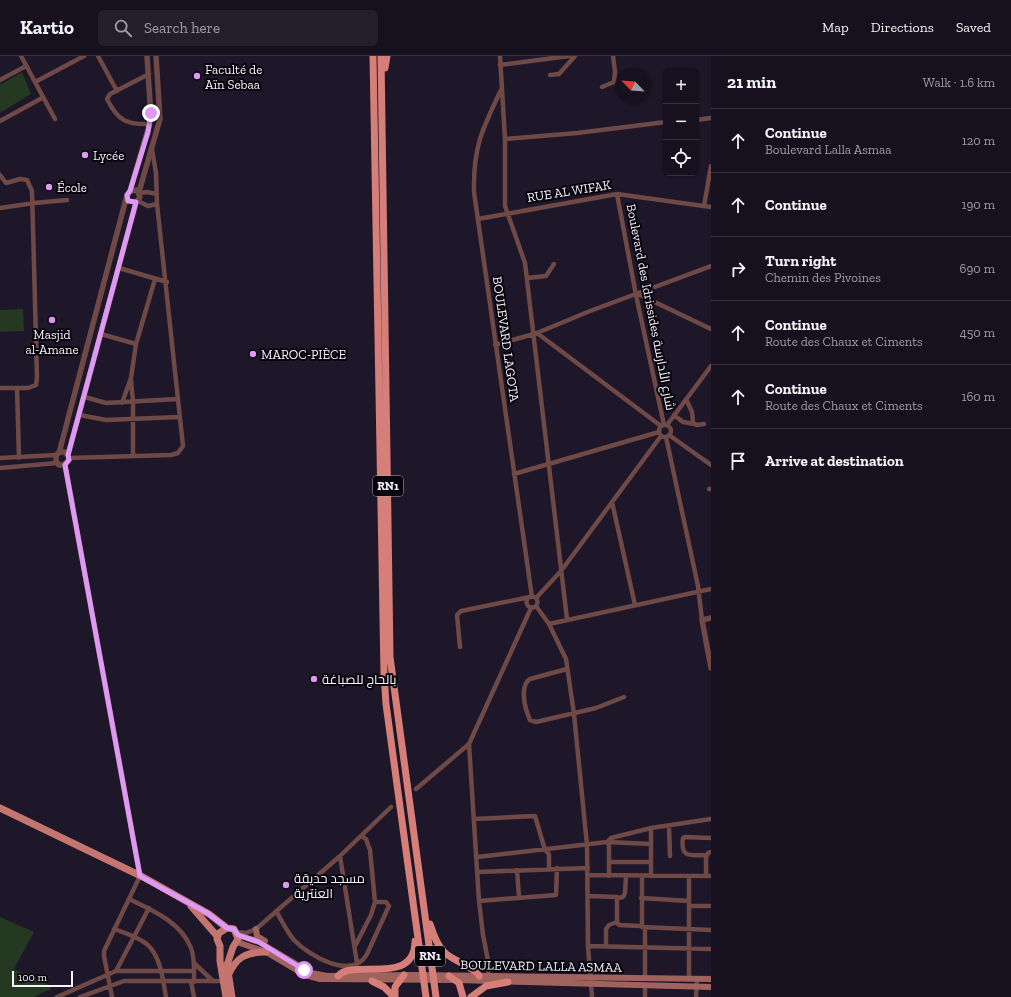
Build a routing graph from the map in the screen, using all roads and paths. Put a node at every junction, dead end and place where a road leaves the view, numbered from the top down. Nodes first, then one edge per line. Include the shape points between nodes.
1 (21, 56) edge
2 (84, 56) edge
3 (98, 56) edge
4 (147, 56) edge
5 (156, 56) edge
6 (372, 56) edge
7 (381, 56) edge
8 (386, 56) edge
9 (500, 56) edge
10 (569, 56) edge
11 (575, 56) edge
12 (613, 56) edge
13 (500, 65) junction
14 (26, 66) junction
15 (149, 74) junction
16 (382, 74) junction
17 (550, 75) dead end
18 (0, 80) edge
19 (35, 82) junction
20 (602, 87) dead end
21 (502, 89) junction
22 (117, 91) junction
23 (42, 98) junction
24 (711, 118) edge
25 (55, 119) dead end
26 (699, 120) edge
27 (0, 121) edge
28 (663, 122) edge
29 (150, 124) junction
30 (505, 139) junction
31 (152, 149) junction
32 (711, 166) edge
33 (0, 175) edge
34 (130, 191) junction
35 (139, 193) junction
36 (705, 193) junction
37 (157, 194) junction
38 (617, 194) junction
39 (711, 194) edge
40 (127, 198) junction
41 (67, 200) dead end
42 (137, 202) junction
43 (34, 203) junction
44 (158, 204) junction
45 (704, 206) junction
46 (711, 207) edge
47 (0, 208) edge
48 (507, 213) junction
49 (478, 219) junction
50 (554, 264) dead end
51 (711, 266) edge
52 (118, 268) junction
53 (527, 278) junction
54 (155, 279) junction
55 (167, 282) junction
56 (637, 295) junction
57 (711, 329) edge
58 (535, 333) junction
59 (101, 334) junction
60 (136, 344) junction
61 (496, 345) junction
62 (711, 367) edge
63 (131, 378) junction
64 (0, 388) edge
65 (17, 388) junction
66 (84, 397) junction
67 (178, 398) junction
68 (686, 399) junction
69 (133, 402) junction
70 (122, 403) junction
71 (80, 415) junction
72 (674, 415) junction
73 (180, 417) junction
74 (132, 420) junction
75 (695, 424) junction
76 (704, 424) dead end
77 (664, 426) junction
78 (664, 435) junction
79 (57, 454) junction
80 (133, 456) junction
81 (69, 457) junction
82 (0, 458) edge
83 (19, 458) junction
84 (711, 458) edge
85 (57, 463) junction
86 (709, 463) edge
87 (65, 465) junction
88 (549, 465) junction
89 (0, 468) edge
90 (514, 474) junction
91 (612, 502) junction
92 (560, 571) junction
93 (711, 589) edge
94 (699, 592) junction
95 (533, 597) junction
96 (635, 605) junction
97 (534, 607) junction
98 (711, 618) edge
99 (567, 619) junction
100 (702, 620) junction
101 (549, 624) junction
102 (460, 647) dead end
103 (711, 668) edge
104 (567, 669) junction
105 (624, 697) dead end
106 (574, 714) junction
107 (469, 744) junction
108 (416, 790) dead end
109 (391, 807) dead end
110 (0, 808) edge
111 (474, 819) junction
112 (711, 819) edge
113 (669, 826) junction
114 (651, 828) junction
115 (361, 836) junction
116 (711, 838) edge
117 (608, 842) junction
118 (651, 844) junction
119 (587, 845) junction
120 (546, 850) junction
121 (709, 853) edge
122 (340, 856) junction
123 (670, 856) dead end
124 (477, 857) junction
125 (609, 862) junction
126 (651, 862) junction
127 (550, 868) junction
128 (557, 868) junction
129 (588, 868) junction
130 (517, 870) junction
131 (478, 872) junction
132 (588, 875) junction
133 (140, 876) junction
134 (609, 876) junction
135 (626, 876) junction
136 (642, 876) junction
137 (651, 876) junction
138 (689, 876) junction
139 (709, 876) edge
140 (588, 896) junction
141 (520, 897) junction
142 (618, 898) junction
143 (641, 898) junction
144 (129, 899) junction
145 (479, 901) junction
146 (375, 902) junction
147 (689, 903) junction
148 (190, 904) junction
149 (711, 906) edge
150 (149, 908) junction
151 (276, 911) junction
152 (426, 914) junction
153 (415, 919) junction
154 (617, 922) junction
155 (643, 927) junction
156 (114, 928) junction
157 (227, 928) junction
158 (256, 929) junction
159 (689, 930) junction
160 (711, 930) edge
161 (217, 936) junction
162 (132, 937) junction
163 (236, 939) junction
164 (220, 946) junction
165 (355, 946) junction
166 (588, 946) junction
167 (606, 946) junction
168 (645, 948) junction
169 (689, 948) junction
170 (711, 949) edge
171 (266, 952) junction
172 (283, 956) junction
173 (194, 963) junction
174 (357, 963) junction
175 (116, 971) junction
176 (162, 971) junction
177 (194, 971) junction
178 (107, 974) junction
179 (338, 976) junction
180 (488, 976) junction
181 (446, 977) junction
182 (402, 978) junction
183 (591, 978) junction
184 (644, 978) junction
185 (226, 979) junction
186 (479, 979) junction
187 (689, 979) junction
188 (697, 979) junction
189 (711, 979) edge
190 (457, 980) junction
191 (163, 981) junction
192 (213, 981) junction
193 (372, 981) junction
194 (192, 982) junction
195 (508, 982) junction
196 (592, 984) junction
197 (110, 985) junction
198 (645, 986) junction
199 (696, 987) junction
200 (711, 987) edge
201 (68, 994) edge
202 (57, 997) edge
203 (80, 997) edge
204 (112, 997) edge
205 (166, 997) edge
206 (194, 997) edge
207 (226, 997) edge
208 (232, 997) edge
209 (395, 997) edge
210 (426, 997) edge
211 (436, 997) edge
212 (463, 997) edge
213 (471, 997) edge
214 (592, 997) edge
215 (645, 997) edge
216 (696, 997) edge

1 - 14 street
2 - 19 street
3 - 22 street
4 - 15 street
5 - 31 street via 160,116
6 - 153 highway, RN1 via 384,674
7 - 16 highway, RN1
8 - 16 highway
9 - 13 street
10 - 13 street
11 - 17 street via 559,74
12 - 20 street via 614,82
13 - 21 street
14 - 18 street
14 - 19 street
15 - 22 street
15 - 29 street
16 - 152 highway, RN1 via 390,657
19 - 23 street
21 - 30 street
21 - 49 street, BOULEVARD LAGOTA via 481,133 473,166
22 - 29 street via 108,96 108,101 123,120 130,124
23 - 25 street
23 - 27 street
24 - 26 street
28 - 30 street
29 - 34 street
30 - 48 street
31 - 35 street
31 - 37 street
32 - 36 street
33 - 43 street via 6,183 27,180
34 - 35 street
34 - 40 street
35 - 37 street
35 - 42 street
36 - 39 street
36 - 45 street
37 - 44 street
38 - 45 street, RUE AL WIFAK
38 - 48 street, RUE AL WIFAK
38 - 56 street, Boulevard des Idrissides شارع الأدارسة
40 - 42 street via 131,202
40 - 79 street
41 - 43 street
42 - 44 street via 148,206
42 - 52 street
43 - 47 street
43 - 65 street via 37,380 36,385 31,388
44 - 55 street
45 - 46 street, RUE AL WIFAK
48 - 49 street, RUE AL WIFAK
48 - 53 street via 522,253
49 - 61 street, BOULEVARD LAGOTA
50 - 53 street via 546,276
51 - 56 street
52 - 54 street
52 - 59 street
53 - 58 street
54 - 55 street
54 - 60 street
55 - 67 street
56 - 57 street
56 - 58 street
56 - 77 street, Boulevard des Idrissides شارع الأدارسة
58 - 61 street
58 - 77 street
58 - 88 street
59 - 60 street
59 - 66 street
60 - 63 street
61 - 90 street, BOULEVARD LAGOTA
62 - 68 street
63 - 69 street
63 - 70 street
64 - 65 street
65 - 83 street
66 - 70 street via 103,403
66 - 71 street
67 - 69 street
67 - 73 street
68 - 72 street
68 - 75 street
69 - 70 street
69 - 74 street
71 - 74 street via 98,420
71 - 81 street
72 - 75 street via 683,422
72 - 77 street
73 - 74 street
73 - 80 street via 183,443 180,451 171,455
74 - 80 street
75 - 76 street
77 - 78 street
77 - 78 street, Boulevard des Idrissides شارع الأدارسة via 671,430
78 - 86 street
78 - 88 street
78 - 91 street
78 - 94 street
79 - 81 street via 65,452
79 - 83 street
79 - 85 street
80 - 81 street
81 - 87 street
82 - 83 street
84 - 86 street
85 - 87 street
85 - 89 street
87 - 133 street
88 - 90 street
88 - 92 street
90 - 95 street, BOULEVARD LAGOTA
91 - 92 street
91 - 96 street
92 - 95 street
92 - 99 street
93 - 94 street
94 - 96 street
94 - 100 street
95 - 97 street via 538,603
95 - 97 street via 527,603
95 - 102 street via 459,612 457,616
96 - 99 street
97 - 101 street
97 - 107 street
98 - 100 street
99 - 101 street
100 - 103 street
101 - 104 street via 566,659
104 - 106 street
104 - 106 street via 530,679 525,682 524,688 529,718 533,721
105 - 106 street
106 - 119 street
107 - 108 street
107 - 111 street
109 - 115 street
110 - 133 main road
111 - 120 street via 535,815
111 - 124 street
112 - 113 street
113 - 114 street
113 - 123 street
114 - 117 street via 616,835
114 - 118 street
115 - 122 street
115 - 146 street via 366,839 370,850
116 - 121 street via 683,838 684,853
117 - 118 street
117 - 119 street
117 - 125 street
118 - 126 street
119 - 120 street
119 - 129 street
120 - 124 street
120 - 127 street via 549,854
121 - 139 street
122 - 151 street
122 - 165 street
124 - 131 street
125 - 126 street
125 - 134 street
126 - 137 street
127 - 128 street
127 - 130 street
128 - 129 street
128 - 141 street via 557,894
129 - 132 street
130 - 131 street
130 - 141 street
131 - 145 street
132 - 134 street
132 - 140 street
133 - 144 street
133 - 148 main road
134 - 135 street
135 - 136 street
135 - 142 street via 625,893 623,897
136 - 137 street
136 - 143 street
137 - 138 street
138 - 139 street
138 - 147 street
140 - 142 street via 611,895
140 - 166 street
141 - 145 street
142 - 154 street
143 - 147 street
143 - 155 street
144 - 150 street
144 - 156 street
145 - 180 street via 482,935 489,966
146 - 165 street
146 - 174 street via 388,902 389,906 365,958
147 - 149 street
147 - 159 street
148 - 157 main road
148 - 161 main road
150 - 162 street
150 - 173 street via 182,933 192,948
151 - 158 street
151 - 174 street via 295,941 312,954 338,966
152 - 186 highway via 443,951 453,960 477,972
152 - 211 highway, RN1
153 - 179 highway via 415,948 408,961 397,967 342,972
153 - 210 highway, RN1
154 - 155 street via 619,925
154 - 167 street via 606,929
155 - 159 street
155 - 168 street
156 - 162 street
156 - 178 street via 104,951
157 - 161 main road via 221,930
157 - 163 main road
158 - 163 street
158 - 172 main road via 257,936 278,949
159 - 160 street
159 - 169 street
161 - 164 main road
162 - 175 street
162 - 176 street via 147,945
163 - 164 main road via 226,948
163 - 171 main road, BOULEVARD LALLA ASMAA
163 - 172 main road, BOULEVARD LALLA ASMAA via 259,942
163 - 185 main road via 227,965
164 - 185 main road via 220,962
165 - 174 street
166 - 167 street
166 - 183 street
167 - 168 street
168 - 169 street
168 - 184 street
169 - 170 street
169 - 187 street
171 - 185 main road via 241,956 232,966
171 - 193 main road, BOULEVARD LALLA ASMAA via 312,978
172 - 179 main road, BOULEVARD LALLA ASMAA via 311,973
173 - 177 street
173 - 192 street
175 - 176 street
175 - 178 street
176 - 177 street
176 - 191 street
177 - 194 street
178 - 197 street
178 - 201 street
179 - 182 main road, BOULEVARD LALLA ASMAA
180 - 183 main road, BOULEVARD LALLA ASMAA
180 - 186 main road, BOULEVARD LALLA ASMAA
181 - 182 main road, BOULEVARD LALLA ASMAA
181 - 186 main road, BOULEVARD LALLA ASMAA
181 - 190 highway
182 - 193 main road, BOULEVARD LALLA ASMAA
182 - 209 highway via 395,987
183 - 184 main road, BOULEVARD LALLA ASMAA
183 - 196 street
184 - 187 main road, BOULEVARD LALLA ASMAA
185 - 192 street
185 - 207 main road
185 - 208 main road
186 - 190 main road, BOULEVARD LALLA ASMAA
186 - 195 main road, BOULEVARD LALLA ASMAA
187 - 188 main road, BOULEVARD LALLA ASMAA
188 - 189 main road, BOULEVARD LALLA ASMAA
188 - 199 street
190 - 212 highway
191 - 194 street
191 - 197 street via 124,981
191 - 205 street
192 - 194 street
193 - 209 highway
194 - 206 street
195 - 196 main road, BOULEVARD LALLA ASMAA
195 - 213 highway via 486,986
196 - 198 main road, BOULEVARD LALLA ASMAA
196 - 214 street
197 - 203 street
197 - 204 street
198 - 199 main road, BOULEVARD LALLA ASMAA
198 - 215 street
199 - 200 main road, BOULEVARD LALLA ASMAA
199 - 216 street
201 - 202 street

